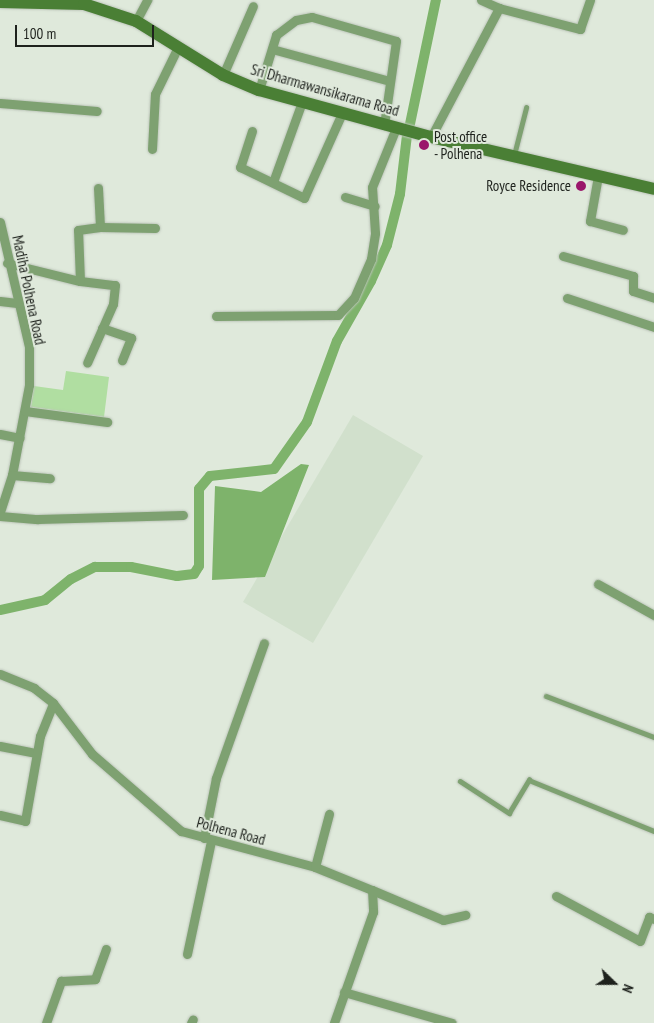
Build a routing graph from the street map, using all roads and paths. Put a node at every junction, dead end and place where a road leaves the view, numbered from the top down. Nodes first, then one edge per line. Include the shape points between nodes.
1 (146, 0) edge
2 (481, 0) edge
3 (590, 0) edge
4 (0, 2) edge
5 (253, 6) dead end
6 (499, 8) junction
7 (136, 21) junction
8 (178, 47) junction
9 (272, 49) junction
10 (224, 75) junction
11 (390, 81) junction
12 (259, 90) junction
13 (302, 102) junction
14 (0, 103) edge
15 (526, 108) dead end
16 (97, 111) dead end
17 (342, 113) junction
18 (390, 126) junction
19 (252, 131) dead end
20 (431, 137) junction
21 (152, 149) dead end
22 (513, 156) junction
23 (598, 176) junction
24 (273, 182) junction
25 (98, 188) dead end
26 (654, 189) edge
27 (345, 197) dead end
28 (375, 206) junction
29 (0, 222) edge
30 (100, 226) junction
31 (155, 228) dead end
32 (623, 230) dead end
33 (563, 256) dead end
34 (7, 263) junction
35 (80, 281) junction
36 (567, 298) dead end
37 (654, 298) edge
38 (0, 301) edge
39 (17, 303) junction
40 (216, 316) dead end
41 (654, 327) edge
42 (102, 328) junction
43 (122, 360) dead end
44 (87, 363) dead end
45 (24, 411) junction
46 (107, 422) dead end
47 (0, 434) edge
48 (20, 438) junction
49 (12, 475) junction
50 (50, 478) dead end
51 (0, 511) edge
52 (183, 515) dead end
53 (0, 516) edge
54 (598, 584) dead end
55 (654, 615) edge
56 (264, 643) dead end
57 (0, 674) edge
58 (546, 696) dead end
59 (53, 703) junction
60 (654, 738) edge
61 (0, 746) edge
62 (36, 753) junction
63 (460, 782) dead end
64 (329, 814) dead end
65 (0, 815) edge
66 (654, 831) edge
67 (207, 839) junction
68 (314, 868) junction
69 (372, 890) junction
70 (556, 896) dead end
71 (465, 915) dead end
72 (654, 919) edge
73 (106, 949) dead end
74 (187, 954) dead end
75 (344, 992) junction
76 (46, 1023) edge
77 (334, 1023) edge
78 (452, 1023) edge

1 - 7 street
2 - 6 street
3 - 6 street via 580,29
4 - 7 street, Sri Dharmawansikarama Road via 84,4
5 - 10 street
6 - 20 street
7 - 8 street, Sri Dharmawansikarama Road
8 - 10 street, Sri Dharmawansikarama Road
8 - 21 street via 155,94
9 - 11 street
9 - 11 street via 276,36 284,28 296,20 312,17 396,41
9 - 12 street
10 - 12 street, Sri Dharmawansikarama Road
11 - 18 street
12 - 13 street, Sri Dharmawansikarama Road
13 - 17 street, Sri Dharmawansikarama Road
13 - 24 street
14 - 16 street
15 - 22 lane
17 - 18 street, Sri Dharmawansikarama Road
17 - 24 street via 304,198
18 - 20 street, Sri Dharmawansikarama Road
18 - 28 street via 372,187
19 - 24 street via 240,167
20 - 22 street, Sri Dharmawansikarama Road
22 - 23 street, Sri Dharmawansikarama Road
23 - 26 street, Sri Dharmawansikarama Road
23 - 32 street via 590,221
25 - 30 street
27 - 28 street
28 - 40 street via 371,259 354,298 338,315
29 - 34 street, Madiha Polhena Road
30 - 31 street
30 - 35 street via 78,230
33 - 37 street via 633,276 633,291
34 - 35 street
34 - 39 street, Madiha Polhena Road
35 - 42 street via 115,285 113,304
36 - 41 street
38 - 39 street
39 - 45 street, Madiha Polhena Road via 29,347 29,385
42 - 43 street via 131,338
42 - 44 street
45 - 46 street
45 - 48 street, Madiha Polhena Road
47 - 48 street
48 - 49 street, Madiha Polhena Road
49 - 50 street
49 - 51 street, Madiha Polhena Road
52 - 53 street via 38,519
54 - 55 street
56 - 67 street via 216,778
57 - 59 street, Polhena Road via 34,688
58 - 60 lane
59 - 62 street
59 - 67 street, Polhena Road via 92,754 181,831
61 - 62 street
62 - 65 street via 25,821
63 - 66 lane via 509,813 529,780
64 - 68 street
67 - 68 street, Polhena Road
67 - 74 street
68 - 69 street, Polhena Road
69 - 71 street, Polhena Road via 444,920
69 - 75 street via 373,912
70 - 72 street via 640,941 649,917
73 - 76 street via 95,979 61,981
75 - 77 street
75 - 78 street

